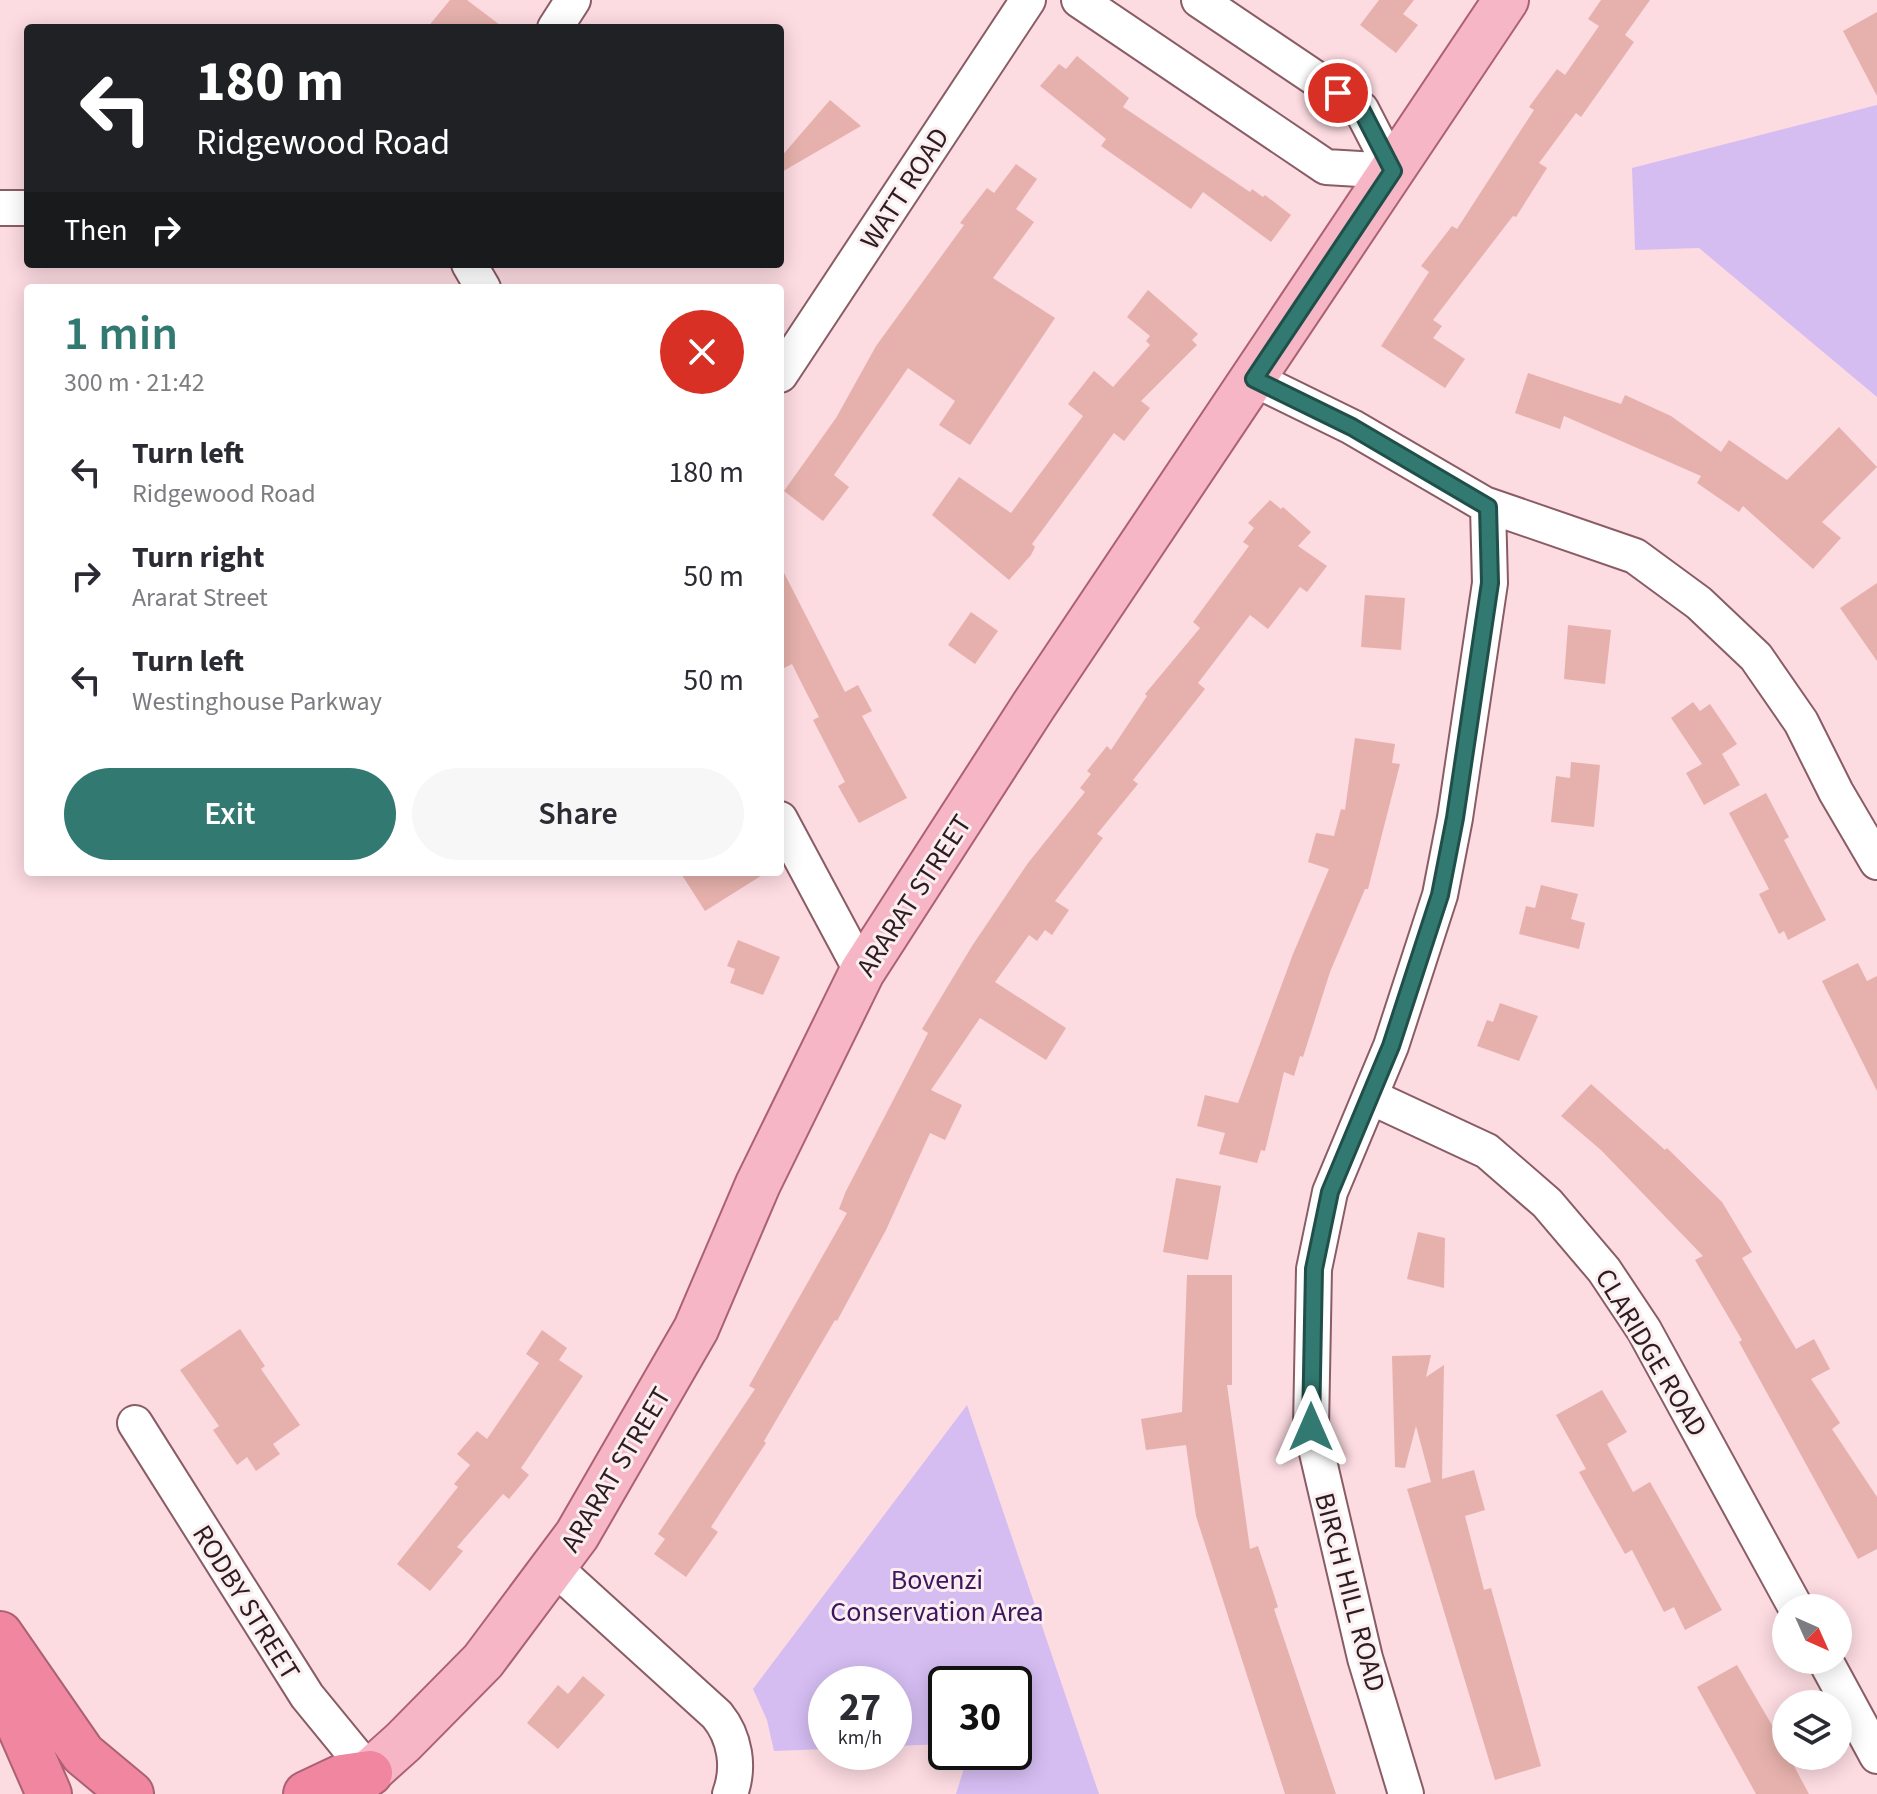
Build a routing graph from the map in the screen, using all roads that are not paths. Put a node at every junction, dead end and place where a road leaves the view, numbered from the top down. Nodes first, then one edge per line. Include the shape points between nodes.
1 (573, 0) edge
2 (1028, 0) edge
3 (1079, 0) edge
4 (1199, 0) edge
5 (1506, 0) edge
6 (558, 24) edge
7 (1393, 171) junction
8 (0, 208) edge
9 (24, 208) edge
10 (784, 369) edge
11 (1254, 379) junction
12 (1484, 504) junction
13 (784, 826) edge
14 (1877, 862) edge
15 (862, 972) junction
16 (1371, 1097) junction
17 (135, 1423) dead end
18 (555, 1568) junction
19 (1788, 1594) edge
20 (0, 1634) edge
21 (1833, 1674) edge
22 (0, 1682) edge
23 (1877, 1756) edge
24 (358, 1784) edge
25 (49, 1794) edge
26 (131, 1794) edge
27 (306, 1794) edge
28 (730, 1794) edge
29 (1406, 1794) edge

1 - 6 street
2 - 10 street, WATT ROAD
3 - 7 street via 1326,167
4 - 7 street via 1361,109
5 - 7 main road, ARARAT STREET
7 - 11 main road, ARARAT STREET
8 - 9 street
11 - 12 street via 1352,427
11 - 15 main road, ARARAT STREET
12 - 14 street via 1635,556 1699,603 1756,657 1801,722
12 - 16 street, BIRCH HILL ROAD via 1490,583 1455,818 1440,895
13 - 15 street
15 - 18 main road, ARARAT STREET via 758,1184 696,1329
16 - 19 street, CLARIDGE ROAD via 1487,1151 1547,1203 1604,1270 1644,1330
16 - 29 street, BIRCH HILL ROAD via 1330,1192 1314,1269 1311,1427 1365,1658
17 - 24 street, RODBY STREET
18 - 24 main road, ARARAT STREET via 483,1661
18 - 28 street via 723,1722 734,1755
20 - 26 highway via 83,1754
21 - 23 street
22 - 25 highway
24 - 27 highway via 342,1777

